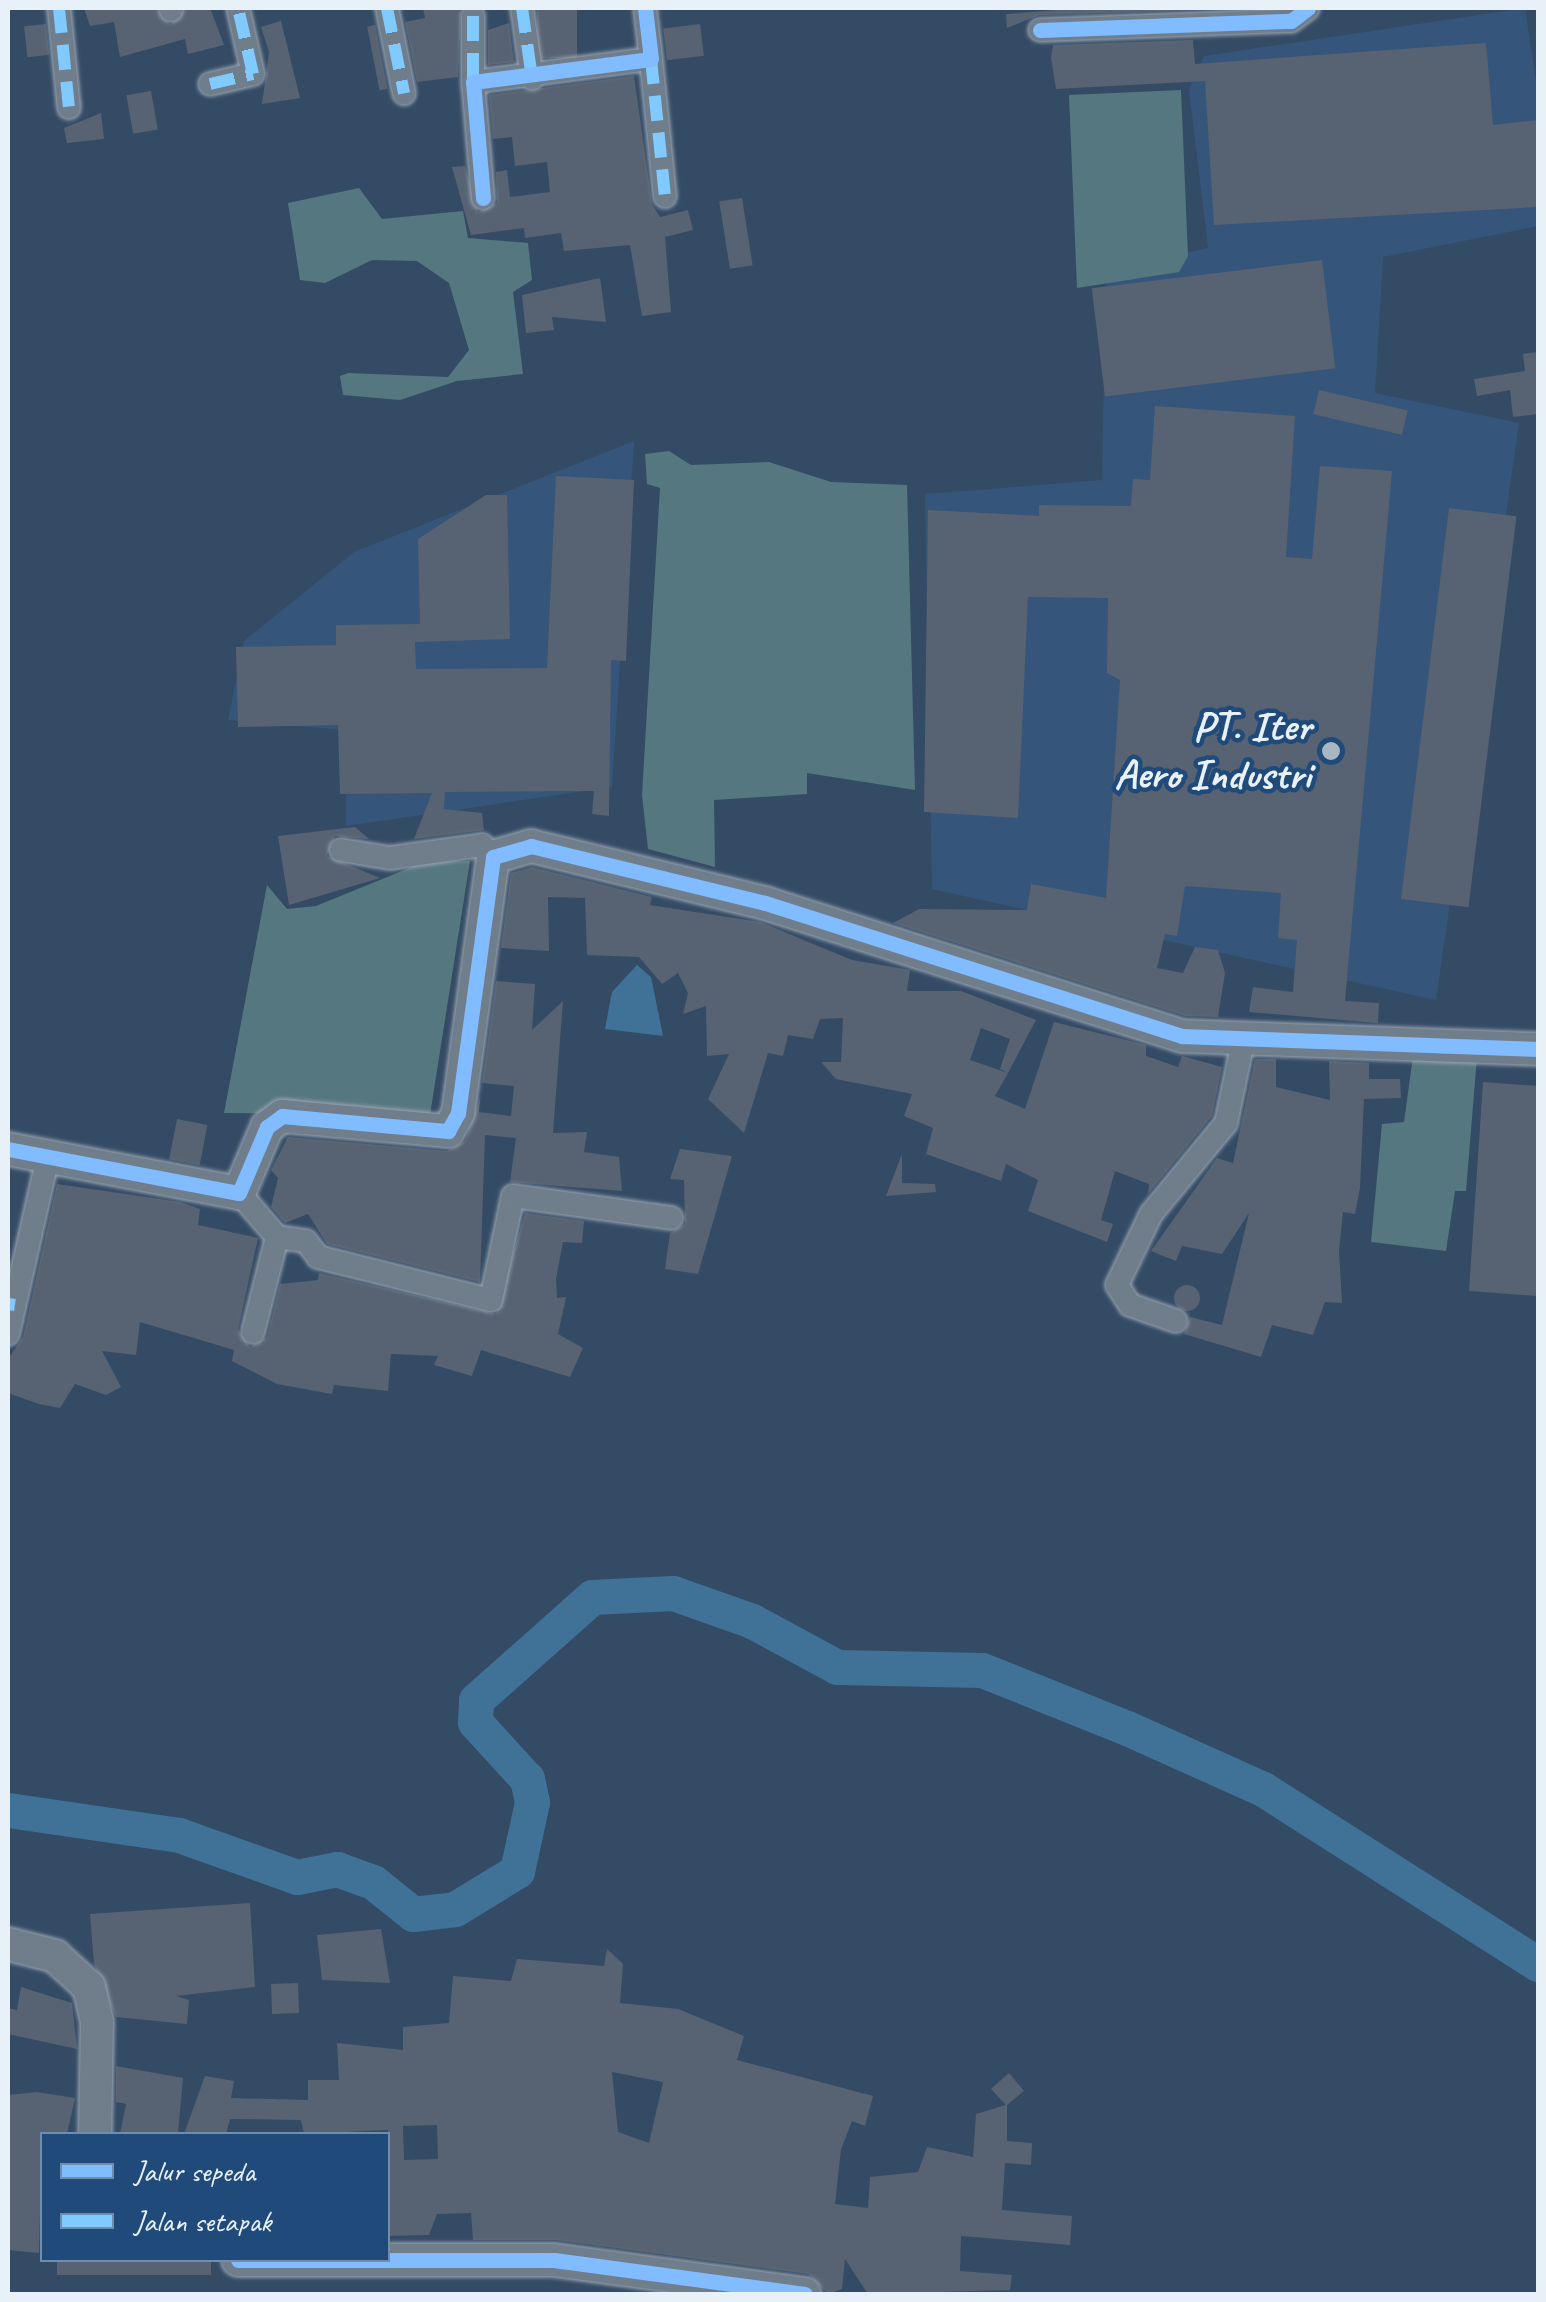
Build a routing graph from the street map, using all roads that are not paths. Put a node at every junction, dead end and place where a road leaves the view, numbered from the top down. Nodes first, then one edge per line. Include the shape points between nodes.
1 (58, 8) edge
2 (238, 8) edge
3 (388, 8) edge
4 (522, 8) edge
5 (645, 8) edge
6 (1308, 8) edge
7 (473, 16) dead end
8 (1040, 30) dead end
9 (650, 59) junction
10 (532, 78) junction
11 (473, 82) junction
12 (210, 84) dead end
13 (404, 93) dead end
14 (68, 108) dead end
15 (666, 196) dead end
16 (484, 198) dead end
17 (341, 850) dead end
18 (493, 857) junction
19 (1244, 1037) junction
20 (1538, 1050) edge
21 (8, 1148) edge
22 (48, 1157) junction
23 (239, 1193) junction
24 (670, 1218) dead end
25 (277, 1237) junction
26 (11, 1304) edge
27 (1176, 1321) dead end
28 (253, 1332) dead end
29 (8, 1334) edge
30 (8, 1944) edge
31 (95, 2132) edge
32 (390, 2260) edge
33 (805, 2294) edge

1 - 14 street
2 - 12 street via 253,74
3 - 13 street
4 - 10 street
5 - 9 street
6 - 8 street via 1290,21
7 - 11 street
9 - 10 street
9 - 15 street
10 - 11 street
11 - 16 street
17 - 18 street via 390,858 482,845
18 - 19 street via 531,846 588,856 836,925 1140,1026
18 - 23 street via 453,1127 276,1118
19 - 20 street
19 - 27 street via 1226,1123 1150,1214 1117,1284 1130,1305
21 - 22 street
22 - 23 street
22 - 26 street
23 - 25 street
24 - 25 street via 513,1196 493,1300 361,1271
25 - 28 street
26 - 29 street
30 - 31 street via 55,1956 88,1987 97,2022
32 - 33 street via 554,2260

